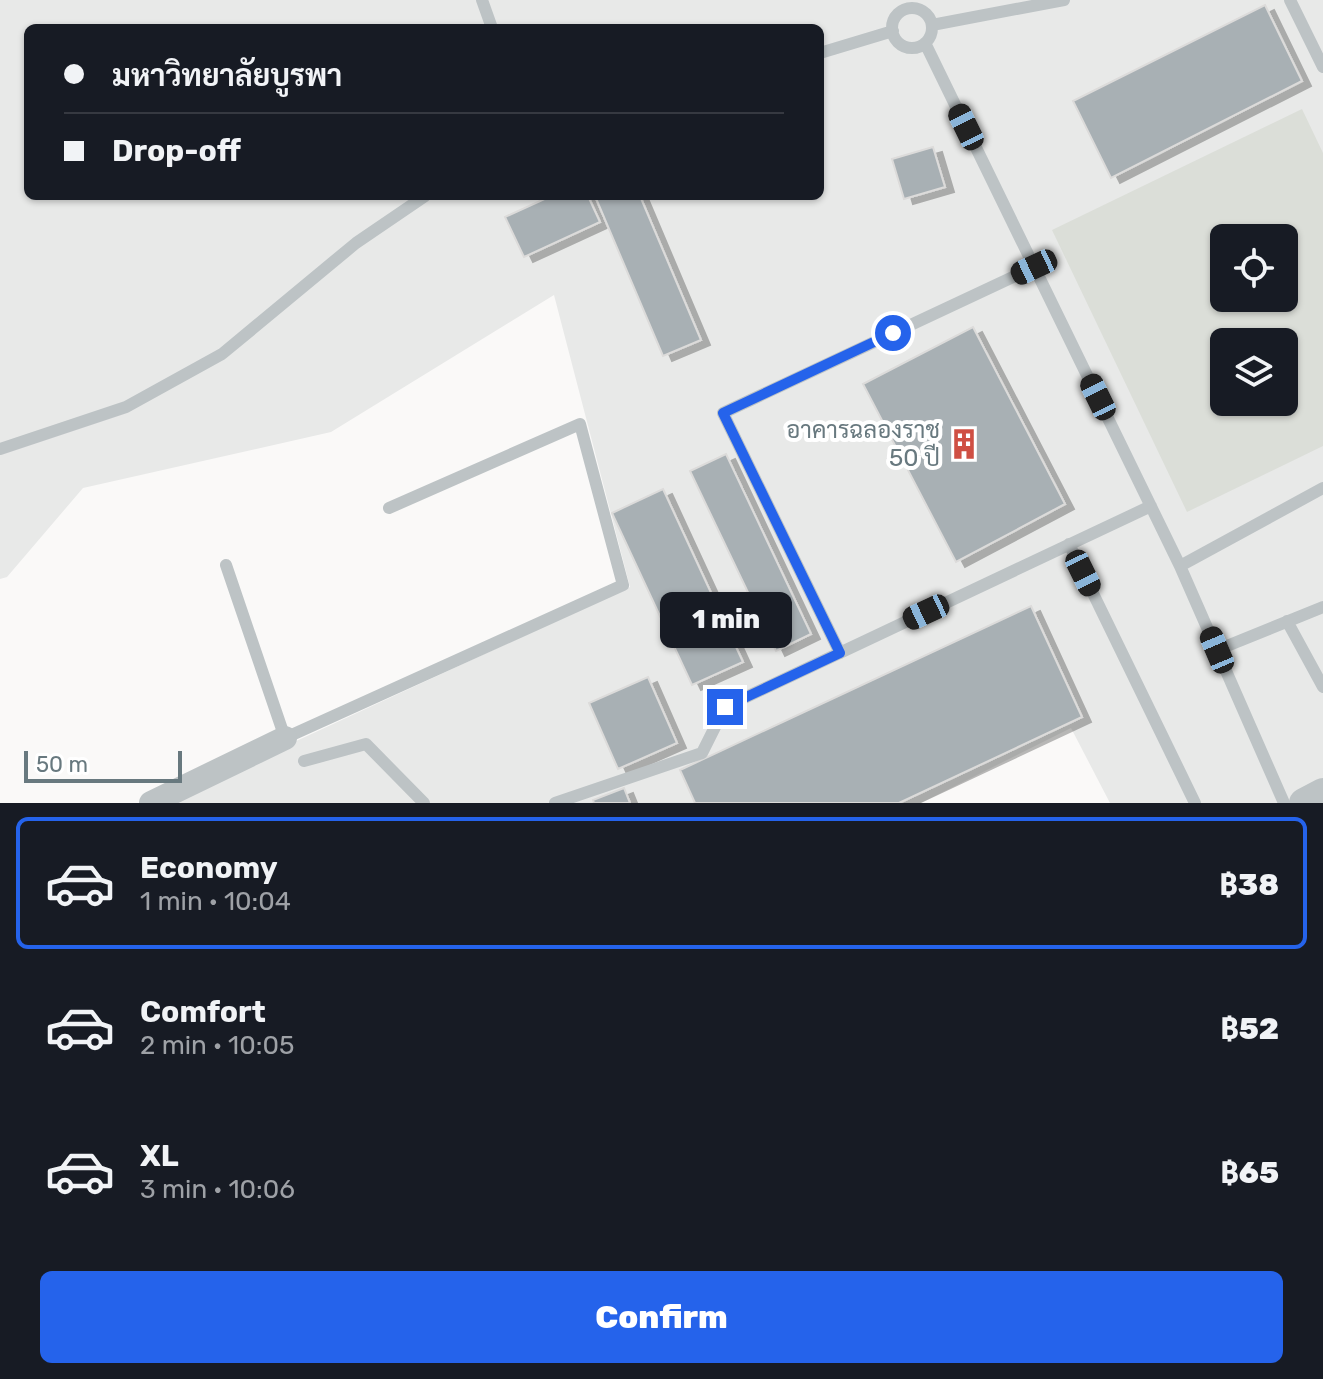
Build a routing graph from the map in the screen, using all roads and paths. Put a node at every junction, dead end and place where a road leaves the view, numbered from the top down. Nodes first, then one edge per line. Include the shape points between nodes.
1 (482, 0) edge
2 (1064, 0) edge
3 (1290, 0) edge
4 (906, 4) edge
5 (491, 24) edge
6 (932, 25) junction
7 (893, 31) junction
8 (925, 43) junction
9 (824, 52) edge
10 (1323, 67) edge
11 (419, 200) edge
12 (1034, 267) junction
13 (0, 449) edge
14 (1323, 488) edge
15 (1151, 506) junction
16 (389, 508) dead end
17 (1069, 544) junction
18 (226, 565) dead end
19 (1180, 566) junction
20 (1323, 607) edge
21 (1287, 621) junction
22 (1217, 650) junction
23 (840, 653) junction
24 (1323, 687) edge
25 (285, 738) junction
26 (304, 761) dead end
27 (1323, 793) edge
28 (151, 803) edge
29 (424, 803) edge
30 (555, 803) edge
31 (1195, 803) edge
32 (1284, 803) edge
33 (1304, 803) edge

1 - 5 lane
2 - 6 lane
3 - 10 lane
4 - 6 lane via 926,13
4 - 7 lane
6 - 8 lane
7 - 8 lane via 905,46
7 - 9 lane
8 - 12 lane
11 - 13 lane via 356,243 222,354 126,407
12 - 15 lane
12 - 23 lane via 723,413
14 - 19 lane
15 - 17 lane
15 - 19 lane
16 - 25 lane via 580,424 623,585
17 - 23 lane
17 - 31 lane
18 - 25 lane
19 - 22 lane
20 - 21 lane
21 - 22 lane
21 - 24 lane
22 - 32 lane
23 - 30 lane via 725,707 702,753
25 - 28 street
26 - 29 lane via 366,744
27 - 33 street

